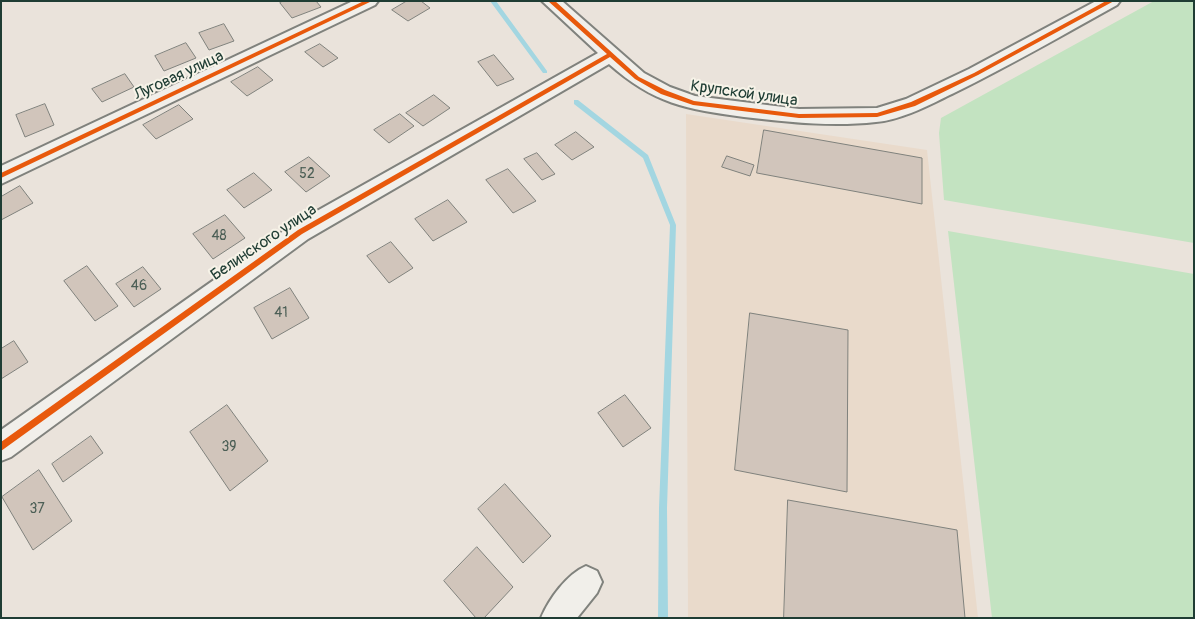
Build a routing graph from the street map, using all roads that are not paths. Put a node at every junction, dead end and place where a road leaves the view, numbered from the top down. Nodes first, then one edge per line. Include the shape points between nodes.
1 (369, 1) edge
2 (551, 1) edge
3 (1112, 1) edge
4 (610, 55) junction
5 (1, 176) edge
6 (1, 447) edge
7 (586, 582) dead end
8 (557, 618) edge

1 - 5 street, Луговая улица
2 - 4 street, Крупской улица
3 - 4 street, Крупской улица via 976,74 914,104 877,116 799,116 693,103 637,78
4 - 6 street, Белинского улица via 300,232
7 - 8 street

